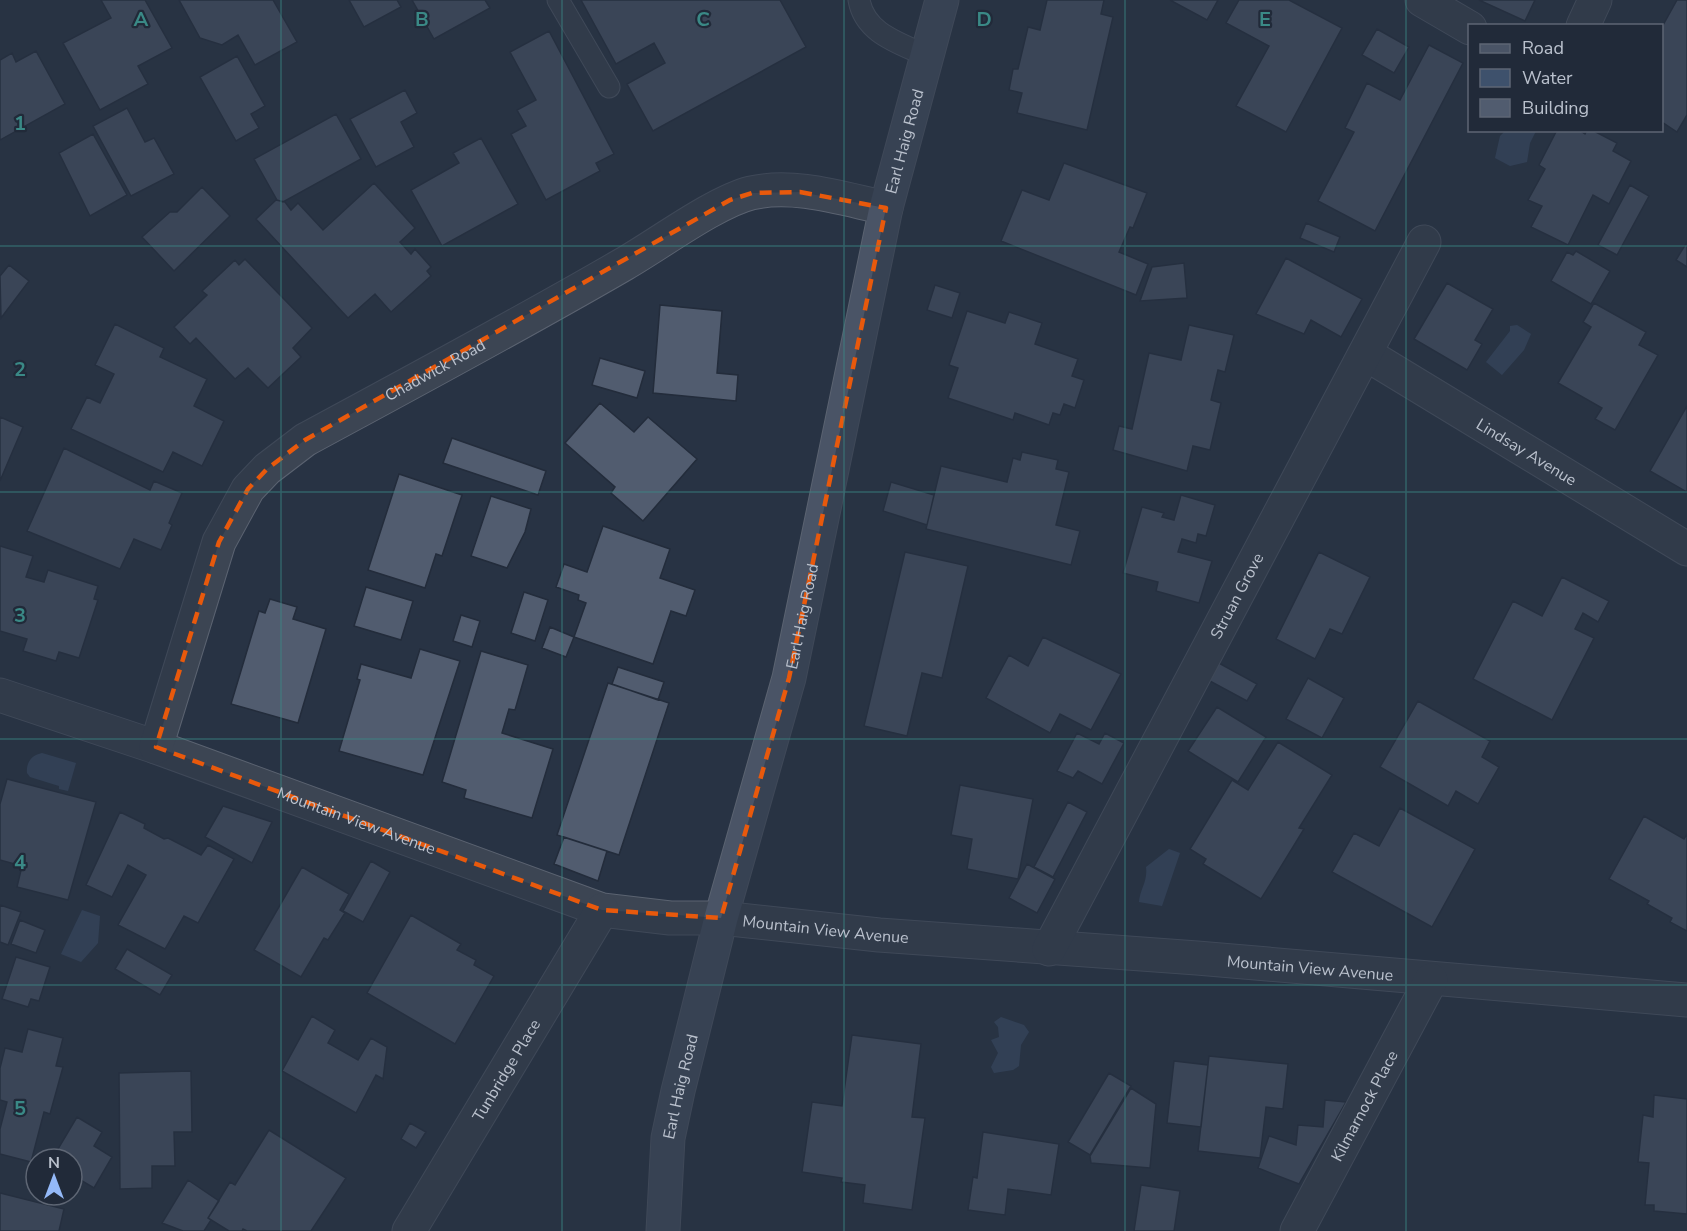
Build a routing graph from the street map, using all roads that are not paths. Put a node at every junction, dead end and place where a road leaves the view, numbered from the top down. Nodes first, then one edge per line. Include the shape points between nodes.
1 (558, 0) edge
2 (860, 0) edge
3 (942, 0) edge
4 (1422, 0) edge
5 (1595, 0) edge
6 (1584, 24) edge
7 (1468, 27) edge
8 (927, 56) junction
9 (609, 87) dead end
10 (886, 208) junction
11 (1424, 242) dead end
12 (1366, 354) junction
13 (1687, 549) edge
14 (0, 695) edge
15 (156, 747) junction
16 (602, 910) junction
17 (721, 918) junction
18 (1049, 949) junction
19 (1431, 980) junction
20 (1687, 1000) edge
21 (409, 1231) edge
22 (663, 1231) edge
23 (1297, 1231) edge

1 - 9 lane
2 - 8 lane via 861,12 873,29
3 - 8 street, Earl Haig Road
4 - 7 street
5 - 6 street
8 - 10 street, Earl Haig Road
10 - 15 street, Chadwick Road via 780,190 752,193 730,201 305,440 248,489 227,525
10 - 17 street, Earl Haig Road via 789,678
11 - 12 street, Struan Grove
12 - 13 street, Lindsay Avenue
12 - 18 street, Struan Grove
14 - 15 street, Mountain View Avenue
15 - 16 street, Mountain View Avenue
16 - 17 street, Mountain View Avenue via 670,918
16 - 21 street, Tunbridge Place
17 - 18 street, Mountain View Avenue
17 - 22 street, Earl Haig Road via 668,1138
18 - 19 street, Mountain View Avenue via 1197,958
19 - 20 street, Mountain View Avenue
19 - 23 street, Kilmarnock Place

